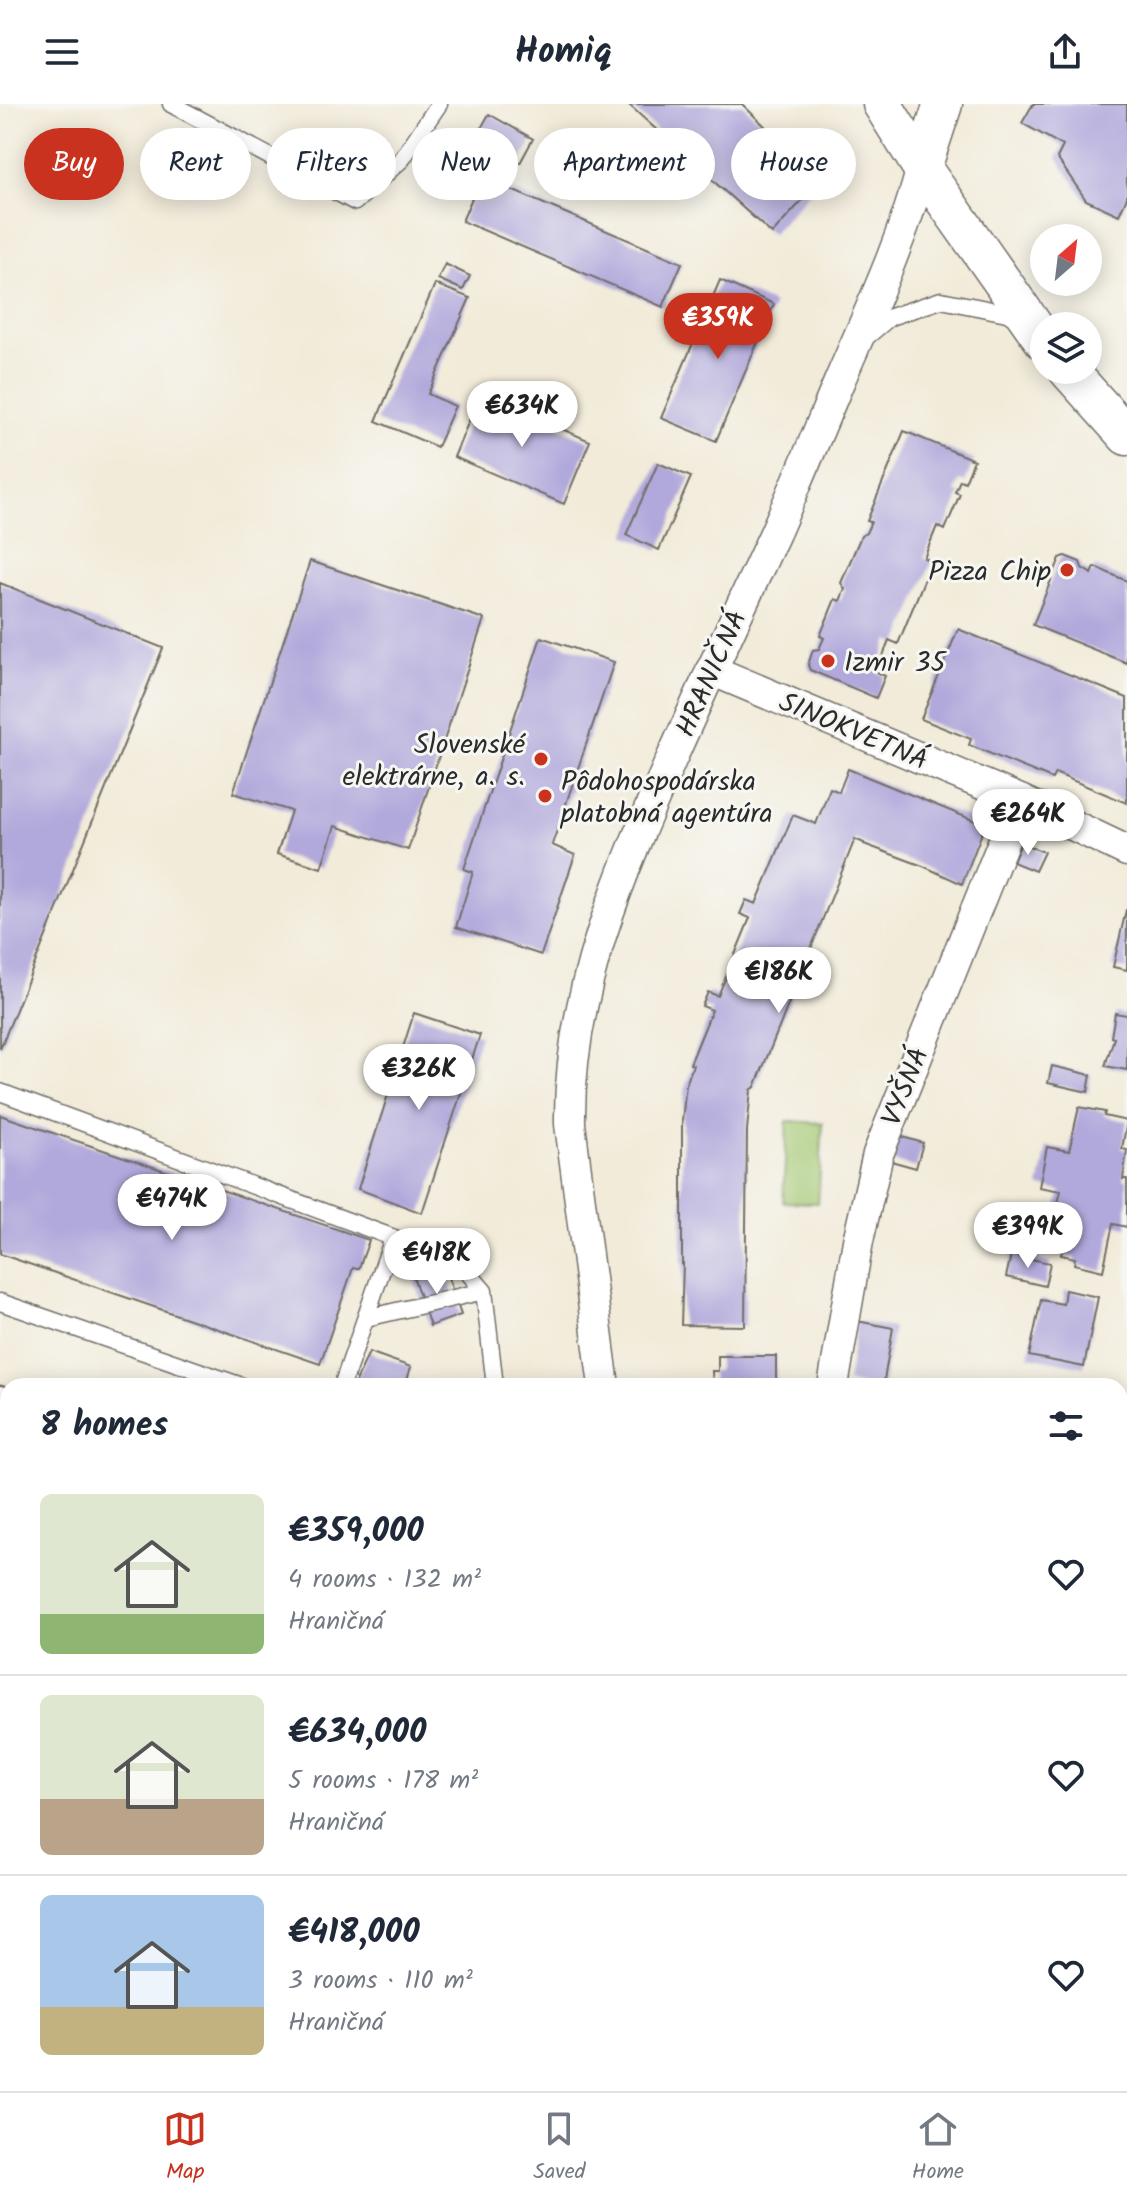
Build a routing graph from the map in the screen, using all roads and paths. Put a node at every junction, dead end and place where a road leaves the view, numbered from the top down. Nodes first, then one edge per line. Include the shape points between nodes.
1 (171, 104) edge
2 (439, 104) edge
3 (882, 104) edge
4 (943, 104) edge
5 (922, 168) junction
6 (1030, 322) edge
7 (1030, 329) edge
8 (855, 347) junction
9 (1081, 384) edge
10 (1127, 436) edge
11 (711, 670) junction
12 (1020, 800) junction
13 (1127, 851) edge
14 (0, 1092) edge
15 (393, 1238) junction
16 (484, 1291) junction
17 (0, 1302) edge
18 (366, 1318) junction
19 (219, 1378) edge
20 (345, 1378) edge
21 (494, 1378) edge
22 (603, 1378) edge
23 (834, 1378) edge

1 - 2 lane via 355,202 402,159
3 - 5 street
4 - 5 street
5 - 6 street
5 - 8 street, HRANIČNÁ via 894,255
7 - 8 lane via 1007,313 941,300 890,317
8 - 11 street, HRANIČNÁ
9 - 10 street
11 - 12 street, SINOKVETNÁ
11 - 22 street, HRANIČNÁ via 611,904 574,1047 572,1150
12 - 13 street, SINOKVETNÁ
12 - 23 street, VYŠNÁ via 878,1154
14 - 15 lane
15 - 16 lane via 459,1262
15 - 18 lane
16 - 18 lane
16 - 21 lane
17 - 19 lane
18 - 20 lane

